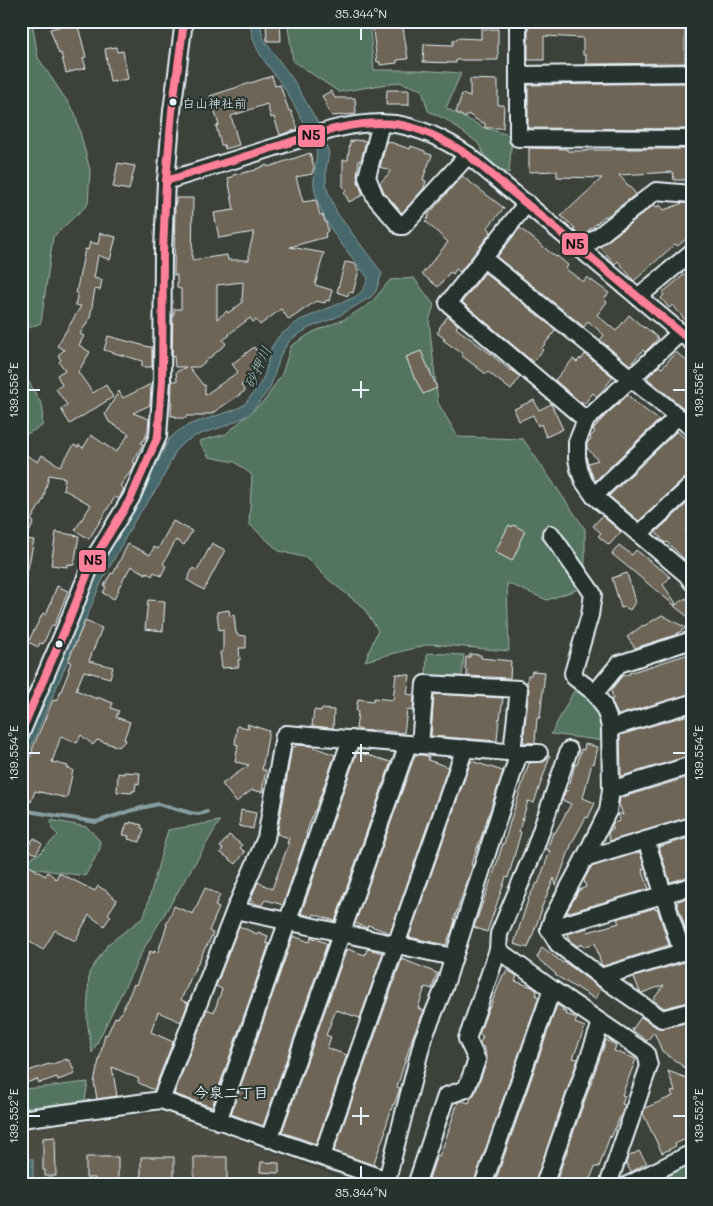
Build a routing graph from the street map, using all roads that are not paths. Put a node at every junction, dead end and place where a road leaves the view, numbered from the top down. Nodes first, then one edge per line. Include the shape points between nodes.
1 (184, 21) edge
2 (518, 21) edge
3 (692, 73) edge
4 (518, 75) junction
5 (381, 123) junction
6 (692, 139) edge
7 (468, 155) junction
8 (166, 181) junction
9 (692, 194) edge
10 (526, 203) junction
11 (582, 249) junction
12 (692, 252) edge
13 (484, 259) junction
14 (638, 297) junction
15 (688, 338) edge
16 (632, 378) junction
17 (677, 417) junction
18 (586, 420) junction
19 (692, 428) edge
20 (692, 485) edge
21 (594, 496) junction
22 (551, 534) dead end
23 (639, 534) junction
24 (690, 576) edge
25 (692, 640) edge
26 (595, 693) junction
27 (692, 703) edge
28 (610, 728) junction
29 (21, 732) edge
30 (351, 739) junction
31 (414, 744) junction
32 (465, 748) junction
33 (569, 750) dead end
34 (516, 752) junction
35 (539, 753) dead end
36 (692, 765) edge
37 (611, 790) junction
38 (692, 826) edge
39 (646, 840) junction
40 (584, 859) junction
41 (692, 886) edge
42 (664, 895) junction
43 (235, 910) junction
44 (287, 921) junction
45 (549, 929) junction
46 (342, 933) junction
47 (397, 945) junction
48 (498, 950) junction
49 (687, 951) edge
50 (453, 957) junction
51 (601, 977) junction
52 (444, 988) junction
53 (552, 989) junction
54 (692, 1011) edge
55 (602, 1023) junction
56 (161, 1100) junction
57 (21, 1119) edge
58 (218, 1120) junction
59 (270, 1139) junction
60 (692, 1153) edge
61 (322, 1156) junction
62 (397, 1185) edge
63 (416, 1185) edge
64 (483, 1185) edge
65 (544, 1185) edge
66 (608, 1185) edge
67 (628, 1185) edge

1 - 8 street
2 - 4 street
3 - 4 street
4 - 6 street via 518,138
5 - 7 street via 407,126 427,133
5 - 7 street via 367,177 375,197 400,226
5 - 8 street via 327,131
7 - 10 street
8 - 29 street via 158,436 130,498 93,560
9 - 11 street via 656,190
10 - 11 street
10 - 13 street
11 - 14 street
12 - 14 street
13 - 16 street
13 - 18 street via 448,303
14 - 15 street
15 - 16 street
16 - 17 street
16 - 18 street
17 - 19 street
17 - 21 street
18 - 21 street via 577,442 577,458 584,482
20 - 23 street
21 - 23 street
22 - 26 street via 593,594 573,673
23 - 24 street
25 - 26 street via 619,664
26 - 28 street via 603,705
27 - 28 street
28 - 37 street
30 - 31 street
30 - 43 street via 284,736 266,838
30 - 44 street
31 - 32 street
31 - 34 street via 425,684 518,690
31 - 46 street
32 - 34 street
32 - 47 street
33 - 48 street via 534,851 499,934
34 - 35 street
34 - 50 street
36 - 37 street
37 - 40 street via 608,811
38 - 39 street
39 - 40 street
39 - 42 street
40 - 45 street
41 - 42 street
42 - 45 street
42 - 49 street
43 - 44 street
43 - 56 street
44 - 46 street
44 - 58 street
45 - 51 street via 558,944
46 - 47 street
46 - 59 street
47 - 50 street
47 - 61 street
48 - 53 street
48 - 63 street via 467,1039 477,1060 466,1088 446,1096
49 - 51 street
50 - 52 street
51 - 54 street via 662,1019
52 - 61 street via 423,1039 387,1180
52 - 62 street
53 - 55 street
53 - 64 street
55 - 65 street
55 - 66 street via 646,1053 649,1066
56 - 57 street
56 - 58 street
58 - 59 street
59 - 61 street
60 - 67 street

